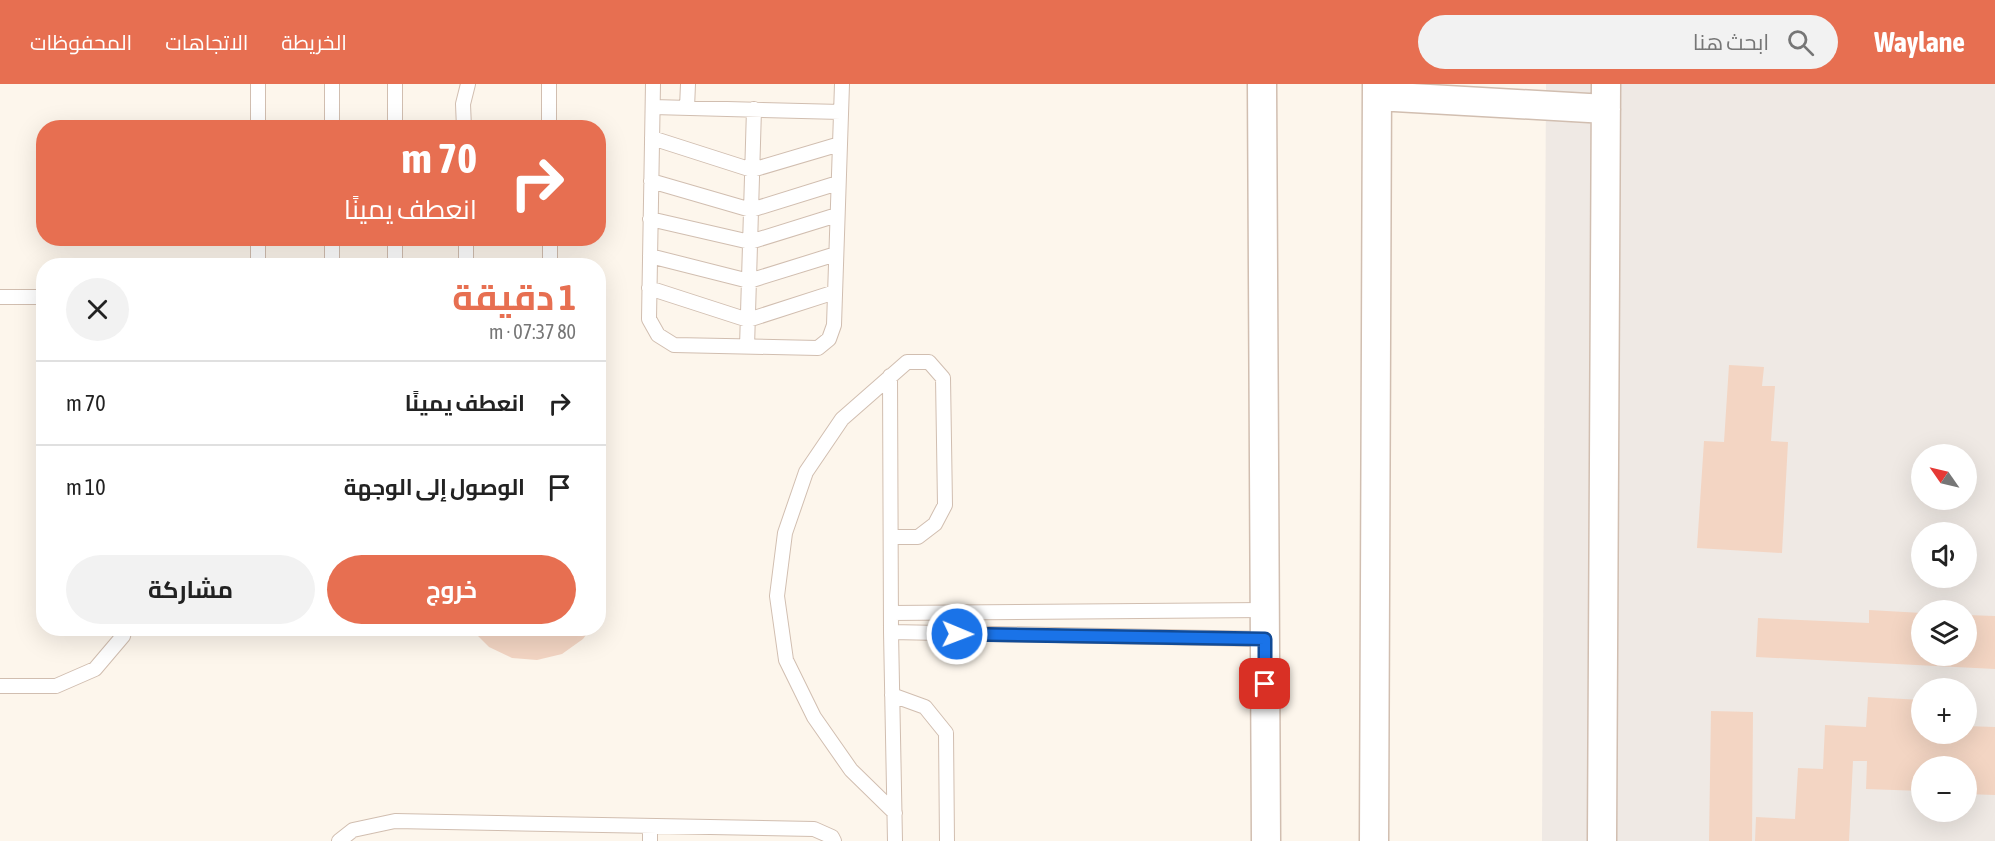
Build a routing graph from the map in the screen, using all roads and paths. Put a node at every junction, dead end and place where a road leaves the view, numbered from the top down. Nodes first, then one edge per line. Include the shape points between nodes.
1 (258, 84) edge
2 (332, 84) edge
3 (395, 84) edge
4 (468, 84) edge
5 (549, 84) edge
6 (653, 84) edge
7 (688, 84) edge
8 (842, 84) edge
9 (1262, 84) edge
10 (1377, 90) edge
11 (1606, 97) edge
12 (653, 107) junction
13 (687, 108) junction
14 (754, 109) junction
15 (841, 112) junction
16 (258, 120) edge
17 (332, 120) edge
18 (395, 120) edge
19 (464, 120) edge
20 (549, 120) edge
21 (652, 138) junction
22 (840, 144) junction
23 (752, 170) junction
24 (651, 181) junction
25 (838, 183) junction
26 (751, 210) junction
27 (837, 215) junction
28 (650, 219) junction
29 (750, 242) junction
30 (836, 254) junction
31 (650, 256) junction
32 (749, 281) junction
33 (649, 288) junction
34 (835, 292) junction
35 (0, 297) edge
36 (36, 297) edge
37 (748, 320) junction
38 (747, 347) junction
39 (890, 376) junction
40 (891, 537) junction
41 (1264, 610) junction
42 (891, 613) junction
43 (891, 632) junction
44 (123, 636) edge
45 (1265, 639) junction
46 (0, 686) edge
47 (892, 695) junction
48 (894, 813) junction
49 (650, 826) junction
50 (752, 834) edge
51 (339, 841) edge
52 (650, 841) edge
53 (834, 841) edge
54 (895, 841) edge
55 (947, 841) edge
56 (1266, 841) edge
57 (1374, 841) edge
58 (1602, 841) edge

1 - 16 lane
2 - 17 lane
3 - 18 lane
4 - 19 lane
5 - 20 lane
6 - 12 lane
7 - 13 lane
8 - 15 lane
9 - 41 street
10 - 11 street
10 - 57 street
11 - 58 street
12 - 13 lane
12 - 21 lane
13 - 14 lane
14 - 15 lane
14 - 23 lane
15 - 22 lane
21 - 23 lane
21 - 24 lane
22 - 23 lane
22 - 25 lane
23 - 26 lane
24 - 26 lane
24 - 28 lane
25 - 26 lane
25 - 27 lane
26 - 29 lane
27 - 29 lane
27 - 30 lane
28 - 29 lane
28 - 31 lane
29 - 32 lane
30 - 32 lane
30 - 34 lane
31 - 32 lane
31 - 33 lane
32 - 37 lane
33 - 37 lane
33 - 38 lane via 648,319 658,335 674,345
34 - 37 lane
34 - 38 lane via 834,325 829,339 818,348
35 - 36 lane
37 - 38 lane
39 - 40 lane
39 - 40 lane via 907,362 929,362 943,378 945,505 935,524 918,537
39 - 48 lane via 842,419 806,472 784,532 777,596 786,660 814,717 851,770
40 - 42 lane
41 - 42 lane
41 - 45 street
42 - 43 lane
43 - 45 lane
43 - 47 lane
44 - 46 lane via 95,669 56,686
45 - 56 street
47 - 48 lane
47 - 55 lane via 925,707 946,734
48 - 54 lane
49 - 50 lane
49 - 51 lane via 395,821 353,830
49 - 52 lane
50 - 53 lane via 814,829

